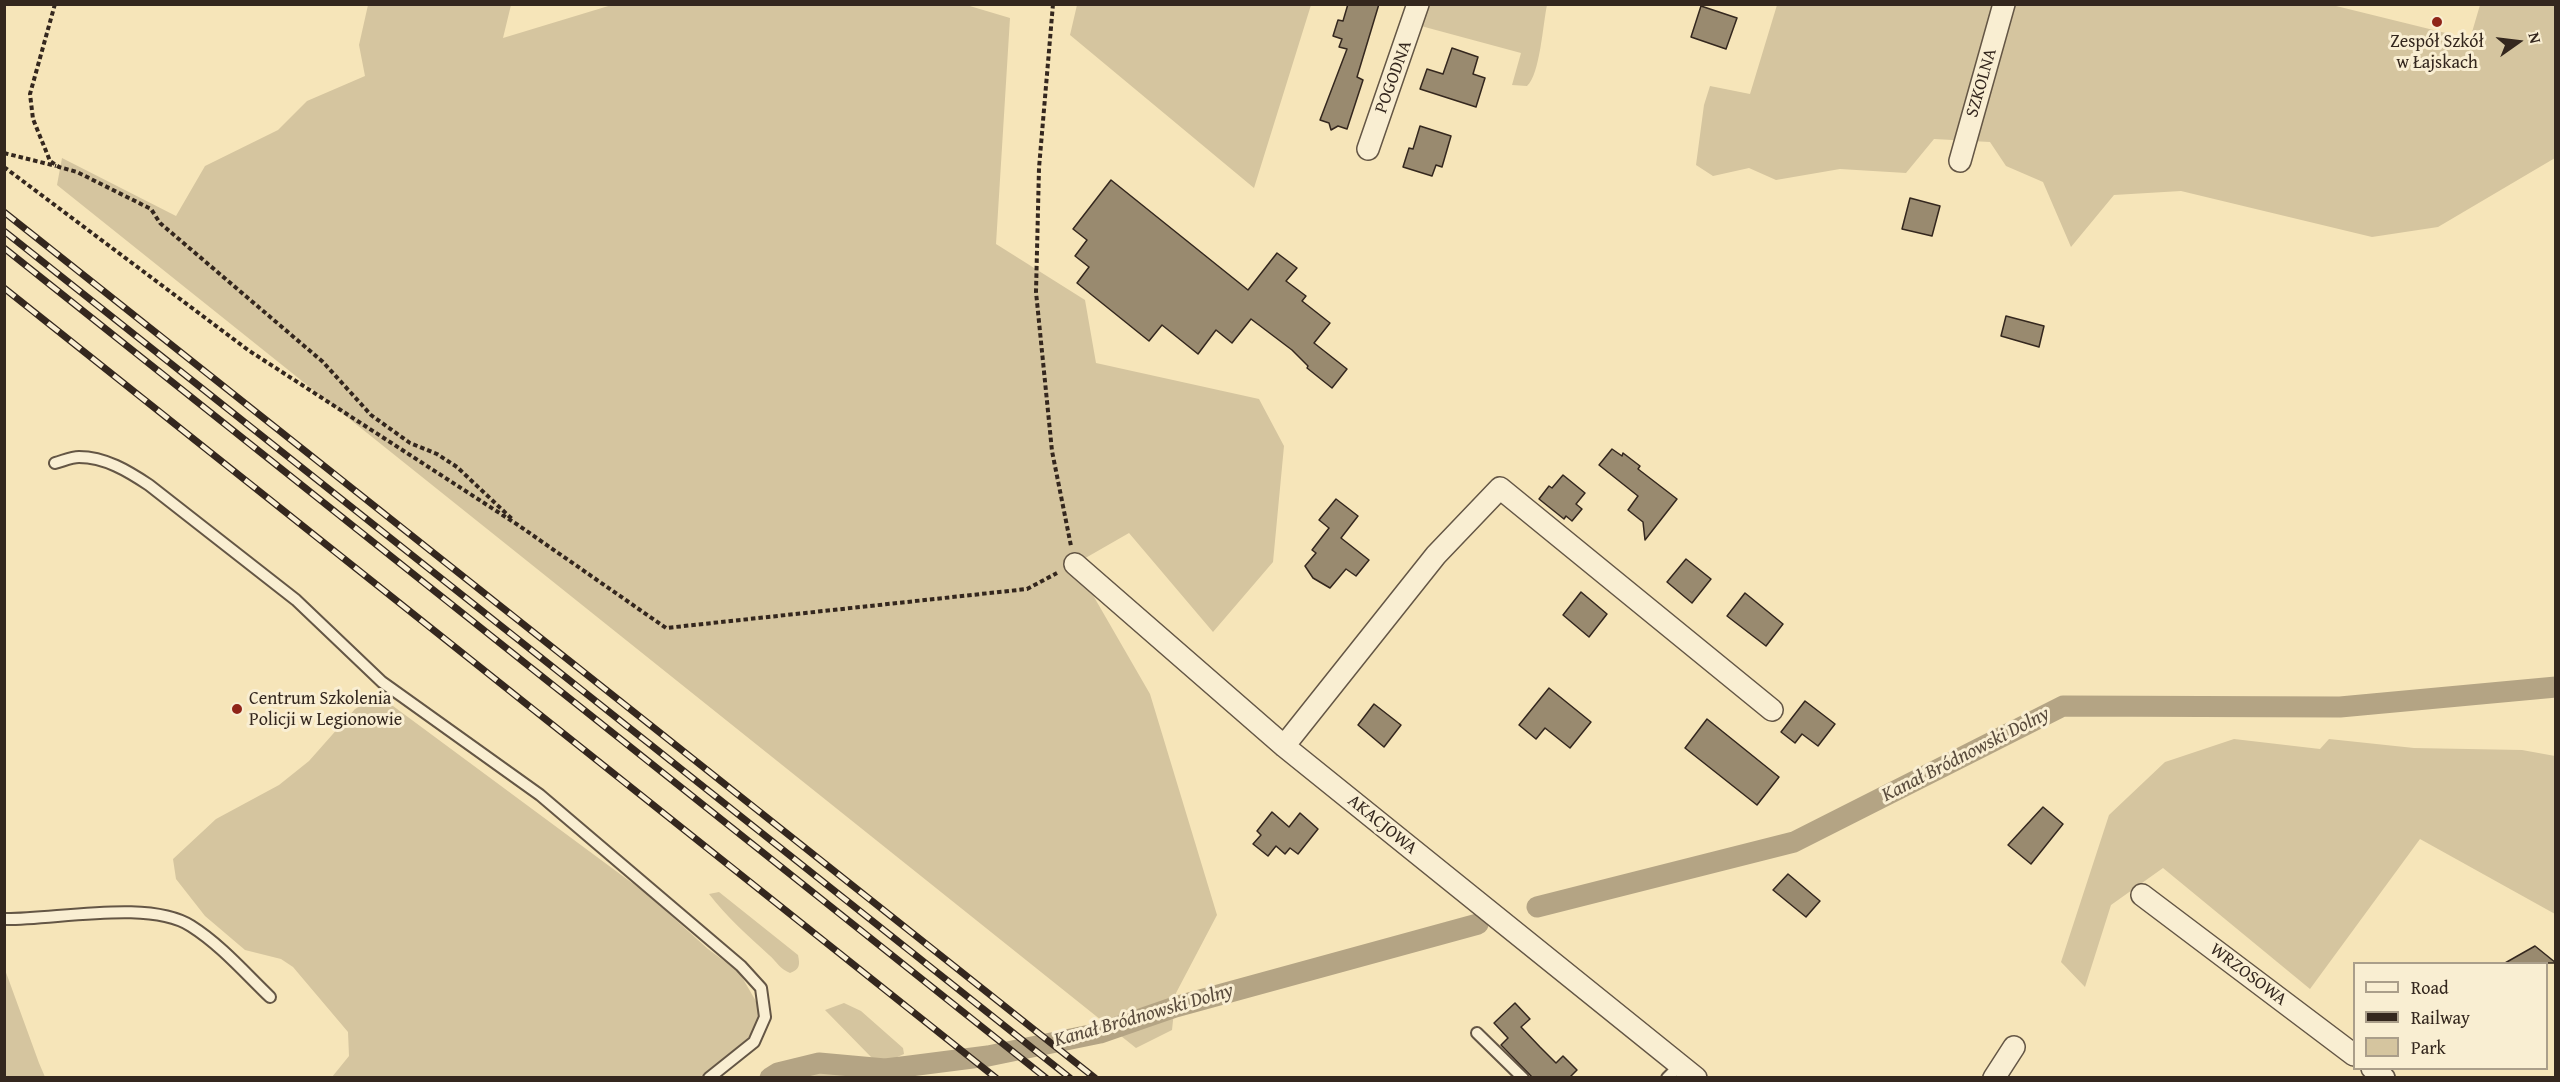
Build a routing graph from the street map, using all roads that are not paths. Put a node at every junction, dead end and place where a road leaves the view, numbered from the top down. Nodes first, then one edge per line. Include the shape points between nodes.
1 (1418, 4) edge
2 (2004, 4) edge
3 (1368, 149) dead end
4 (1960, 161) dead end
5 (56, 463) dead end
6 (1075, 564) road end
7 (1772, 710) dead end
8 (1284, 747) junction
9 (2142, 895) dead end
10 (4, 919) edge
11 (270, 997) dead end
12 (1477, 1033) dead end
13 (2014, 1047) dead end
14 (2353, 1053) edge
15 (1681, 1073) edge
16 (709, 1077) edge
17 (1523, 1077) edge
18 (1994, 1077) edge

1 - 3 street, POGODNA
2 - 4 street, SZKOLNA
5 - 16 lane via 77,457 97,460 123,468 149,485 296,600 382,682 540,795 741,966 761,988 765,1017 754,1042
6 - 8 street, AKACJOWA
7 - 8 street via 1500,488 1436,555
8 - 15 street, AKACJOWA
9 - 14 street, WRZOSOWA
10 - 11 lane via 92,913 152,914 171,919 189,925 211,940
12 - 17 lane
13 - 18 street

